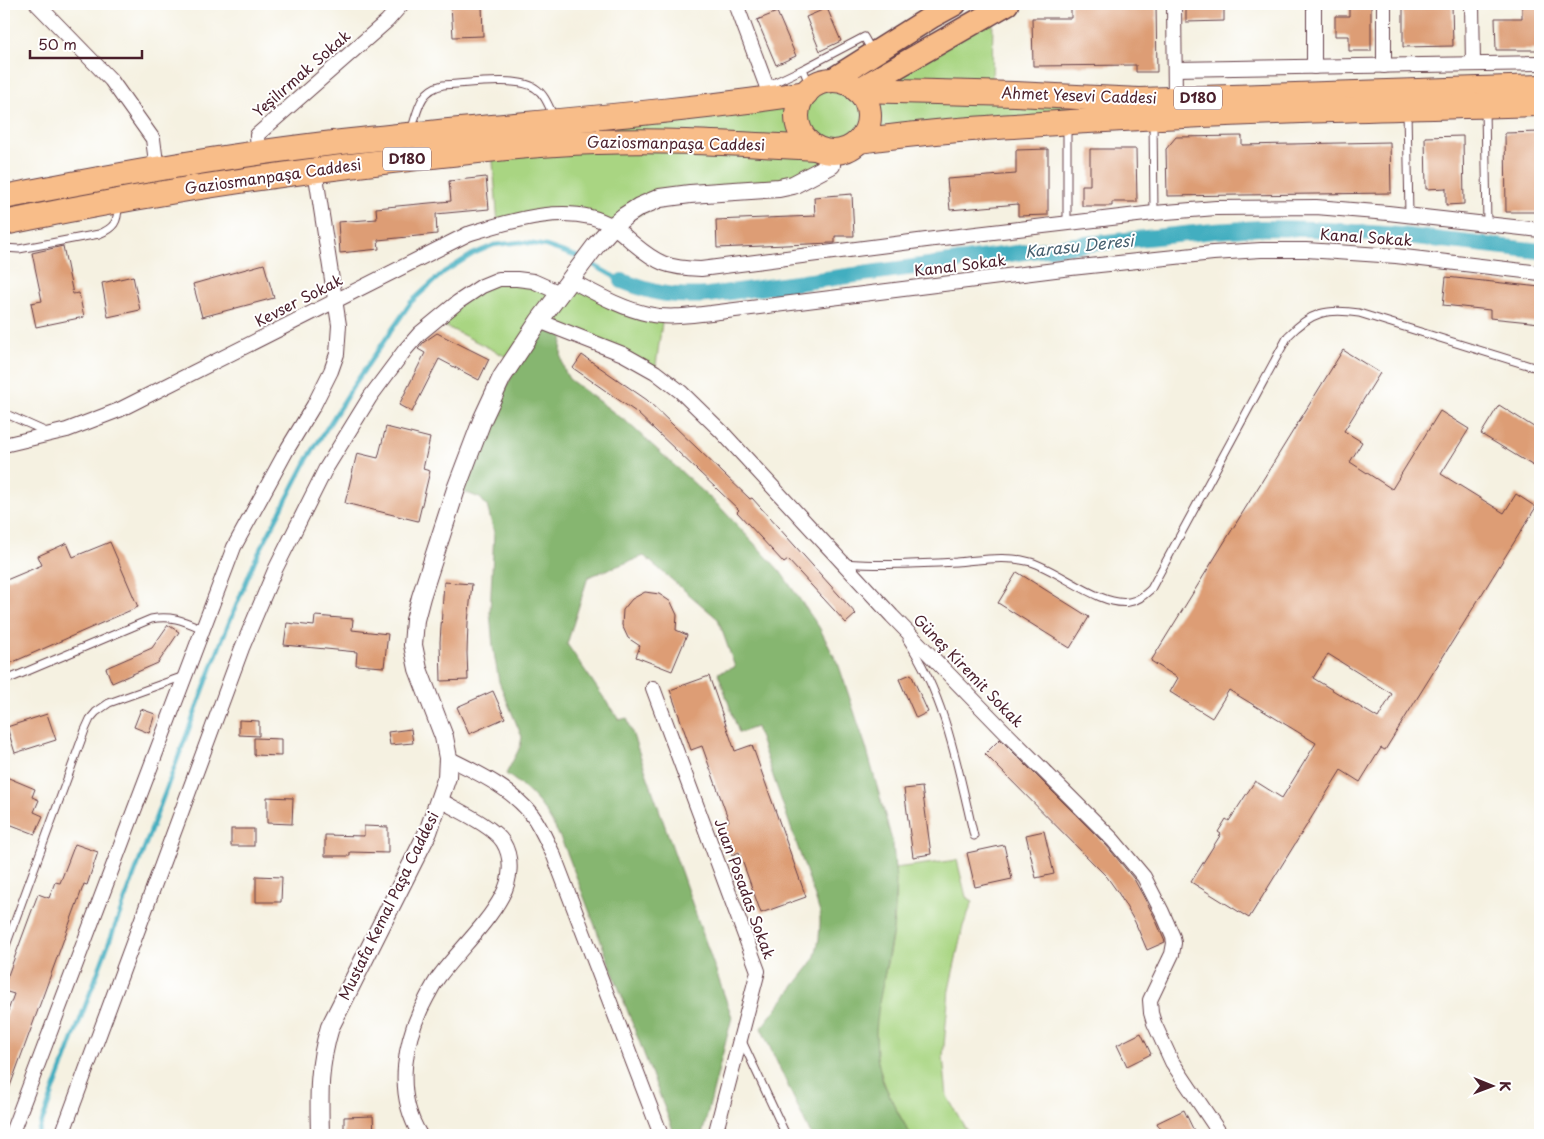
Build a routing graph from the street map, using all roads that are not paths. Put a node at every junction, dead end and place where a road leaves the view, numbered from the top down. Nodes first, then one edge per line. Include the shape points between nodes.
1 (37, 4) edge
2 (402, 4) edge
3 (736, 4) edge
4 (955, 4) edge
5 (1008, 4) edge
6 (1174, 4) edge
7 (1314, 4) edge
8 (1384, 4) edge
9 (1472, 4) edge
10 (874, 53) junction
11 (1540, 63) edge
12 (1473, 64) junction
13 (1384, 66) junction
14 (1314, 67) junction
15 (1175, 69) junction
16 (812, 82) junction
17 (1540, 88) edge
18 (857, 90) junction
19 (769, 92) junction
20 (1175, 99) junction
21 (1540, 104) edge
22 (1485, 106) junction
23 (1407, 108) junction
24 (1153, 117) junction
25 (556, 122) junction
26 (1067, 122) junction
27 (409, 136) junction
28 (859, 141) junction
29 (822, 150) junction
30 (258, 153) junction
31 (157, 170) junction
32 (315, 170) junction
33 (4, 197) edge
34 (118, 201) junction
35 (1154, 213) junction
36 (1409, 216) junction
37 (4, 223) edge
38 (1067, 223) junction
39 (1487, 224) junction
40 (612, 226) junction
41 (1540, 230) edge
42 (4, 248) edge
43 (1540, 273) edge
44 (569, 281) junction
45 (335, 300) junction
46 (539, 321) junction
47 (1540, 369) edge
48 (4, 413) edge
49 (51, 434) junction
50 (4, 445) edge
51 (842, 562) junction
52 (892, 616) junction
53 (203, 629) junction
54 (186, 675) junction
55 (4, 681) edge
56 (653, 688) dead end
57 (448, 758) junction
58 (440, 800) junction
59 (974, 836) dead end
60 (4, 951) edge
61 (740, 1037) junction
62 (11, 1135) edge
63 (62, 1135) edge
64 (320, 1135) edge
65 (420, 1135) edge
66 (661, 1135) edge
67 (716, 1135) edge
68 (786, 1135) edge
69 (1221, 1135) edge

1 - 31 street via 111,80 153,139
2 - 30 street, Yeşilırmak Sokak via 387,21 257,135
3 - 19 street
4 - 10 main road, Gaziosmanpaşa Caddesi
5 - 18 main road
6 - 15 street
7 - 14 street
8 - 13 street
9 - 12 street
10 - 16 main road, Gaziosmanpaşa Caddesi
10 - 16 lane via 864,37
11 - 12 street
12 - 13 street
13 - 14 street
14 - 15 street
15 - 20 street
16 - 18 highway, Gaziosmanpaşa Caddesi via 844,82
16 - 19 highway, Gaziosmanpaşa Caddesi / D180
16 - 29 highway via 799,105 797,118 802,136
17 - 20 highway, Ahmet Yesevi Caddesi / D180
18 - 20 highway, Ahmet Yesevi Caddesi / D180
18 - 28 highway via 865,101 868,115 866,129
19 - 25 highway, Gaziosmanpaşa Caddesi / D180
21 - 22 highway, Ahmet Yesevi Caddesi / D180
22 - 23 highway, Ahmet Yesevi Caddesi / D180
22 - 39 lane
23 - 24 highway, Ahmet Yesevi Caddesi / D180
23 - 36 lane
24 - 26 highway, Ahmet Yesevi Caddesi / D180
24 - 35 lane
25 - 27 highway, Gaziosmanpaşa Caddesi / D180
25 - 27 lane via 544,96 526,83 443,85 434,87 421,100
26 - 28 highway, Ahmet Yesevi Caddesi / D180
26 - 38 lane
27 - 30 highway, Gaziosmanpaşa Caddesi / D180
28 - 29 highway, Gaziosmanpaşa Caddesi via 846,150
29 - 32 highway, Gaziosmanpaşa Caddesi / D180 via 698,142 556,144
29 - 40 street, Mustafa Kemal Paşa Caddesi via 830,164 793,185 660,198 639,207
30 - 31 highway, Gaziosmanpaşa Caddesi / D180
31 - 33 highway, Gaziosmanpaşa Caddesi / D180
32 - 34 highway, Gaziosmanpaşa Caddesi / D180
32 - 45 street
34 - 37 highway, Gaziosmanpaşa Caddesi / D180
34 - 42 lane via 118,216 109,230 19,249
35 - 36 street, Kevser Sokak via 1216,208 1316,207
35 - 38 street, Kevser Sokak
36 - 39 street, Kevser Sokak
38 - 40 street, Kevser Sokak via 702,269 671,267 659,262
39 - 41 street, Kevser Sokak
40 - 44 street, Mustafa Kemal Paşa Caddesi
40 - 45 street, Kevser Sokak via 596,218 554,214 498,224 459,238
43 - 44 street, Kanal Sokak via 1396,256 1261,250 1071,268 675,316 624,307
44 - 46 street, Mustafa Kemal Paşa Caddesi
44 - 63 street, Kanal Sokak via 499,279 458,302 405,350 370,397 325,470 274,570 242,648
45 - 49 street, Kevser Sokak via 119,410
45 - 53 street via 339,325 338,354 314,405 234,547
46 - 51 street, Güneş Kiremit Sokak via 623,354 681,392
46 - 57 street, Mustafa Kemal Paşa Caddesi via 502,377 483,418 453,498 415,620 413,644 418,669 444,737
47 - 51 lane via 1359,313 1340,310 1308,318 1288,336 1151,589 1139,599 1129,602 1115,603 1048,568 1014,559 890,564
48 - 49 lane
49 - 50 street, Kevser Sokak
51 - 52 street, Güneş Kiremit Sokak
52 - 59 lane via 923,666 940,707
52 - 69 street, Güneş Kiremit Sokak via 1113,840 1144,877 1174,942 1172,954 1150,1000 1151,1017 1172,1062
53 - 54 street
53 - 55 lane via 180,619 151,619
54 - 60 lane via 109,703 90,719
54 - 62 street
56 - 61 street, Juan Posadas Sokak via 758,971
57 - 58 street, Mustafa Kemal Paşa Caddesi via 447,777
57 - 66 street via 510,793 533,816 544,835
58 - 64 street, Mustafa Kemal Paşa Caddesi via 428,832 330,1027 319,1080
58 - 65 street via 493,831 507,851 510,874 492,912 439,977 411,1033 406,1052 405,1094 414,1126
61 - 67 street, Juan Posadas Sokak
61 - 68 lane

